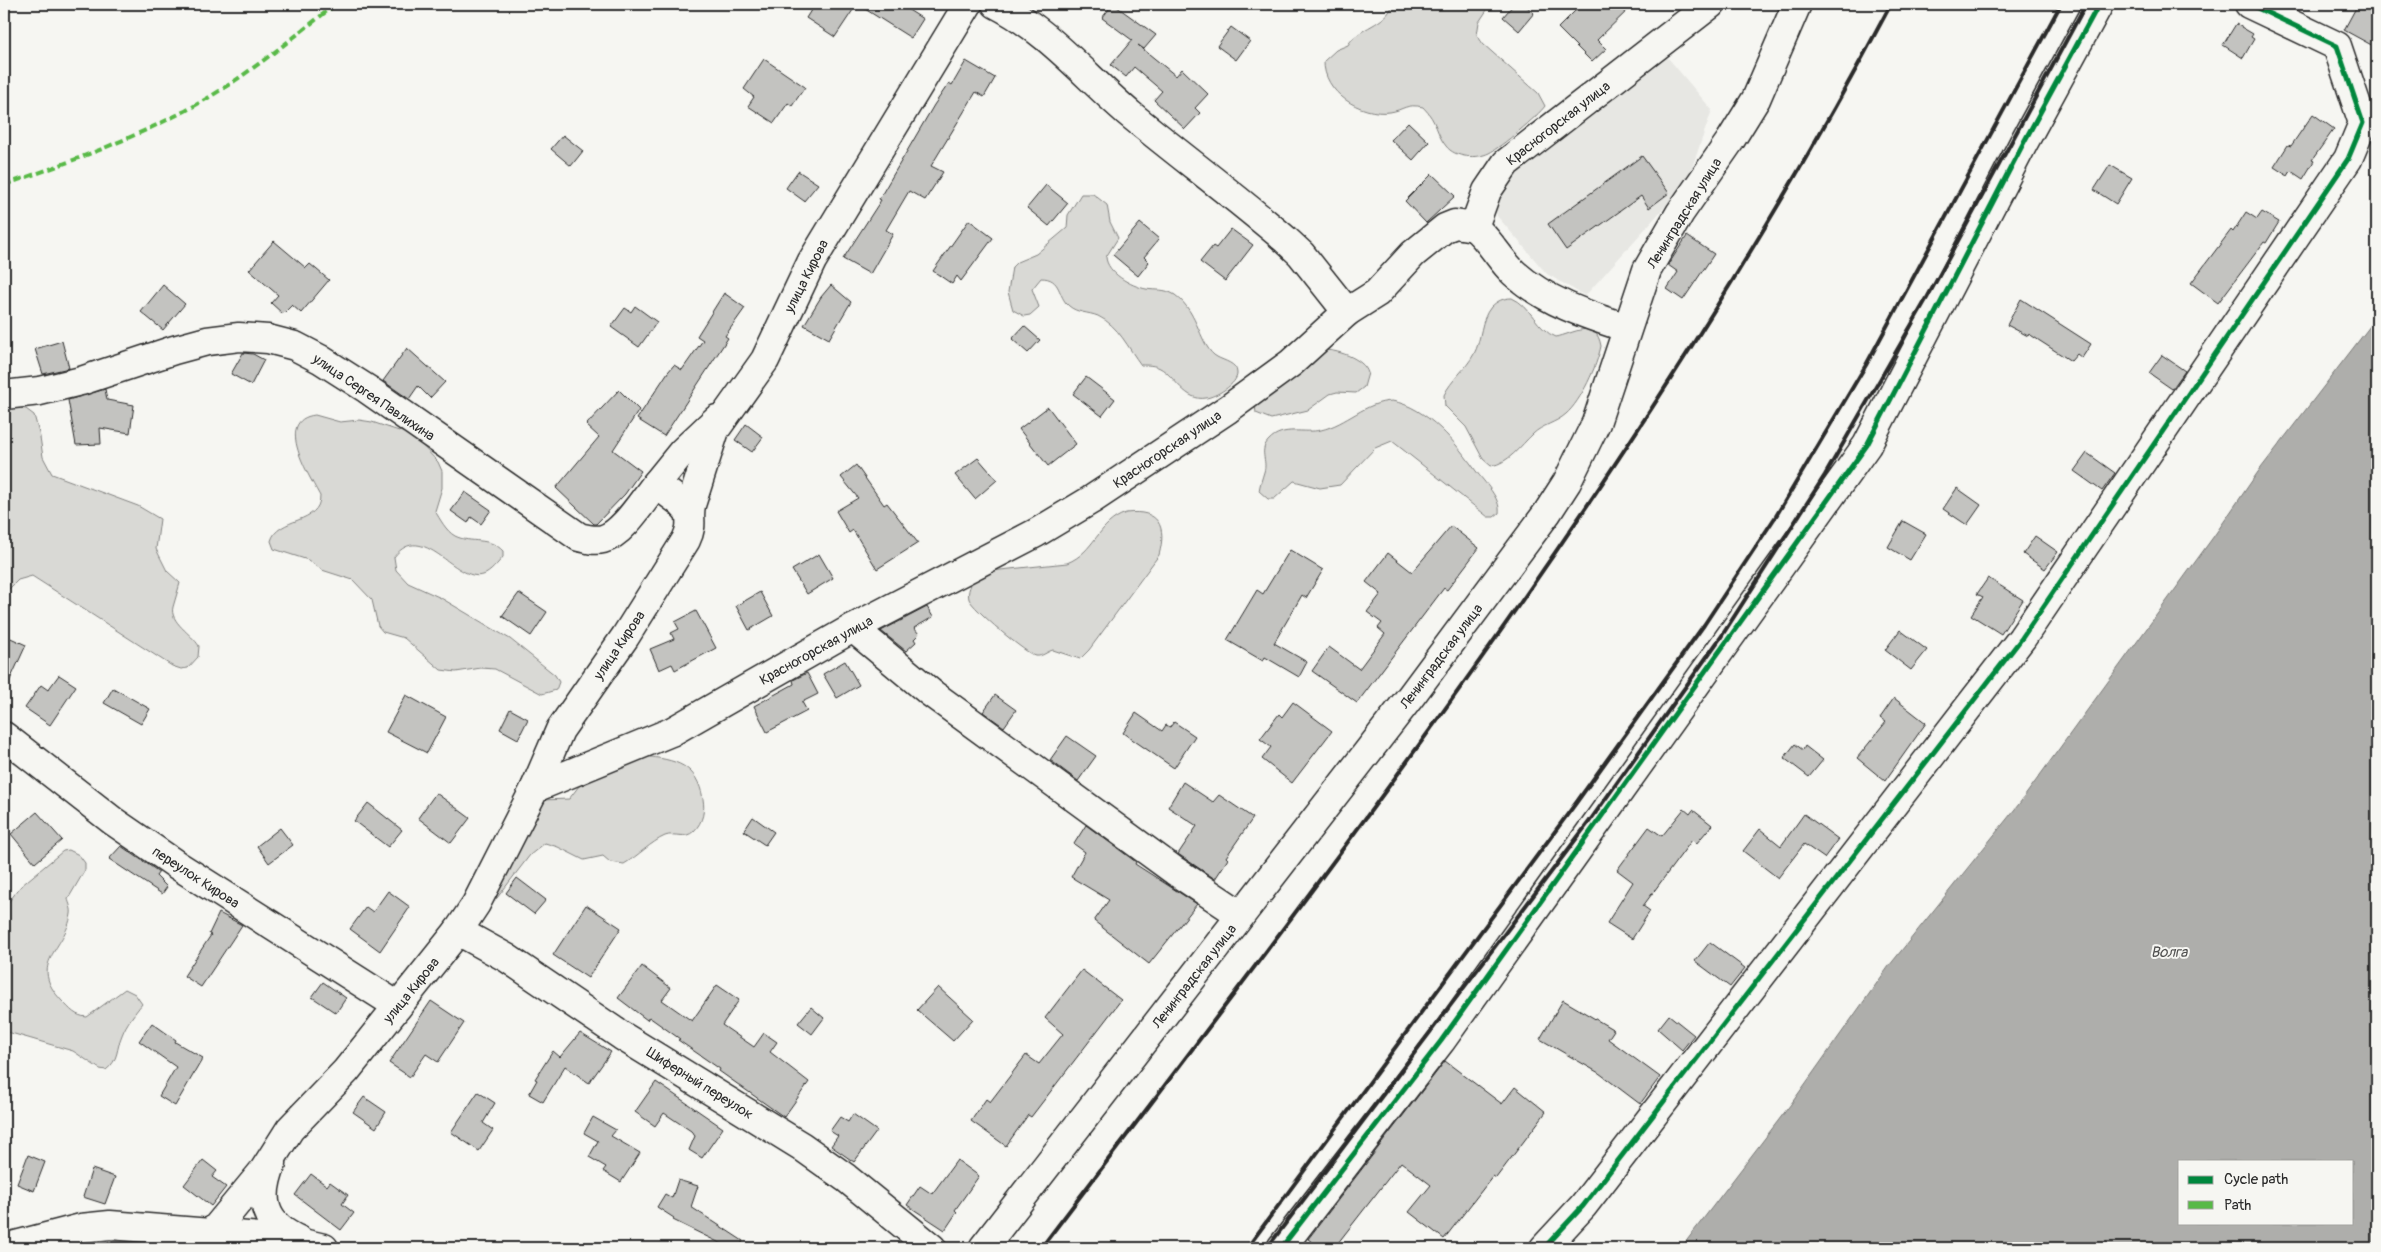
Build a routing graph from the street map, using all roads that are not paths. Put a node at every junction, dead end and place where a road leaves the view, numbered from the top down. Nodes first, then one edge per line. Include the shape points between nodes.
1 (968, 4) edge
2 (996, 4) edge
3 (1711, 4) edge
4 (1797, 4) edge
5 (2099, 4) edge
6 (2249, 4) edge
7 (1474, 227) junction
8 (1346, 312) junction
9 (1627, 328) junction
10 (4, 395) edge
11 (729, 408) junction
12 (656, 484) junction
13 (690, 512) junction
14 (853, 628) junction
15 (4, 736) edge
16 (535, 788) junction
17 (1241, 915) junction
18 (458, 931) junction
19 (398, 1006) junction
20 (277, 1152) junction
21 (208, 1241) edge
22 (313, 1245) edge
23 (4, 1248) edge
24 (932, 1248) edge
25 (983, 1248) edge
26 (1281, 1248) edge
27 (1544, 1248) edge

1 - 11 street, улица Кирова via 812,261 765,360
2 - 8 street via 1048,37 1132,115 1286,240 1301,254
3 - 7 street, Красногорская улица via 1506,163 1487,191
4 - 9 street, Ленинградская улица via 1756,99 1661,243 1647,270
5 - 26 street via 1868,445 1441,1041
6 - 27 street via 2337,46 2363,123 2348,159 2022,638 1583,1206
7 - 8 street, Красногорская улица via 1455,224 1445,228 1413,254 1377,293
7 - 9 street via 1502,261 1528,284 1572,309
8 - 14 street, Красногорская улица via 1291,363 1244,398 1090,500 1036,533
9 - 17 street, Ленинградская улица via 1596,423 1567,482 1439,659
10 - 12 street, улица Сергея Павлихина via 81,382 207,341 239,337 268,339 295,346 328,364 579,537 604,539 616,533
11 - 12 street, улица Сергея Павлихина via 682,452
11 - 13 street, улица Кирова via 711,441
12 - 13 street
13 - 16 street, улица Кирова via 691,527 682,547 626,637 560,730
14 - 16 street, Красногорская улица via 671,732
14 - 17 street via 930,692 1175,871
15 - 19 street, переулок Кирова via 177,865
16 - 18 street, улица Кирова via 476,904
17 - 25 street, Ленинградская улица
18 - 19 street, улица Кирова
18 - 24 street, Шиферный переулок via 548,984 622,1036 801,1146
19 - 20 street, улица Кирова via 346,1071 290,1129
20 - 21 street, улица Кирова
20 - 22 street via 265,1188 268,1216 276,1227
21 - 22 street
21 - 23 street via 110,1225 81,1228

